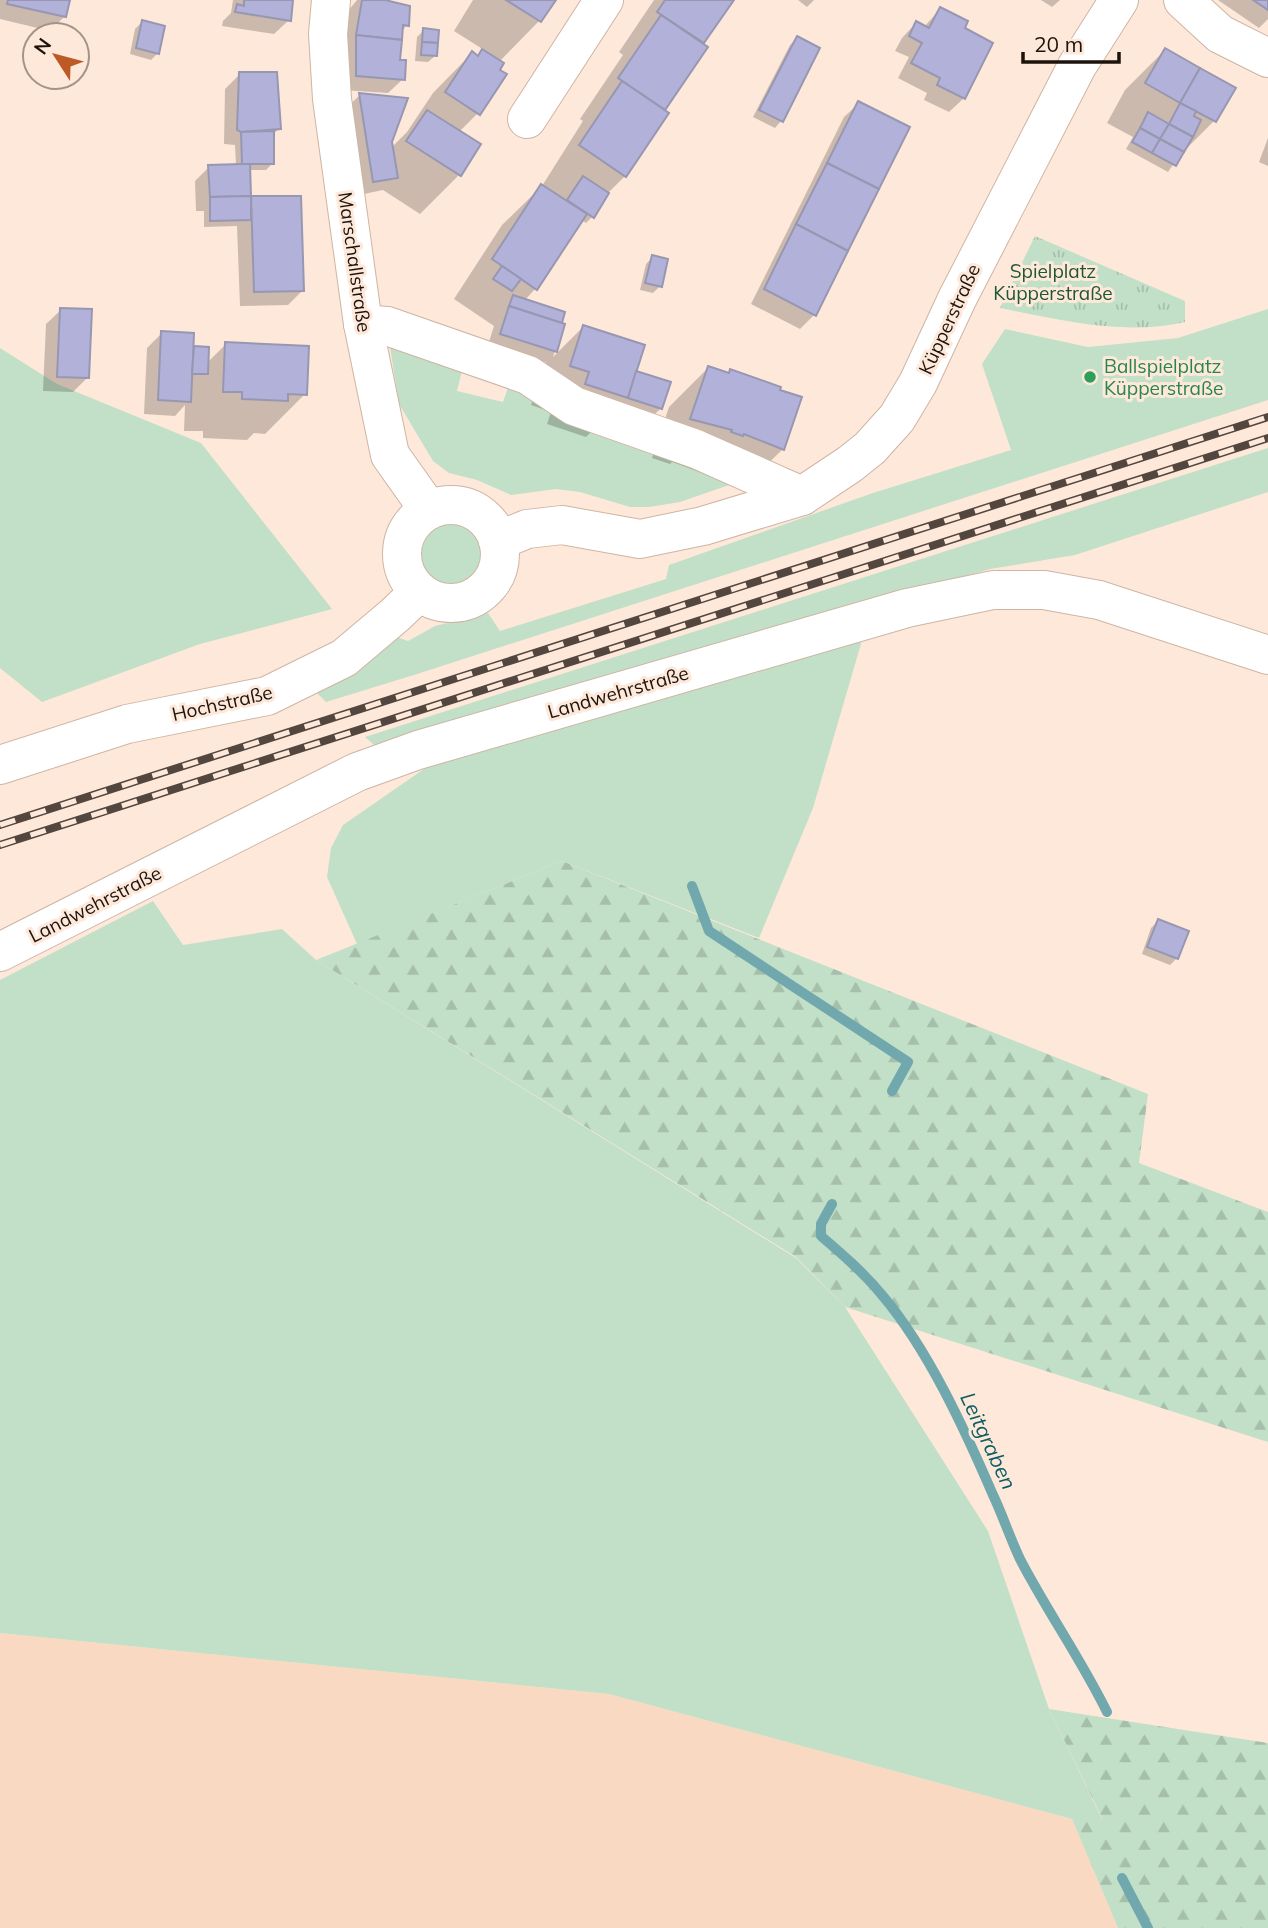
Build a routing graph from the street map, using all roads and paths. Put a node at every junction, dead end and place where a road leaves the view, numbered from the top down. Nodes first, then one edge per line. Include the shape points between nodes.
1 (331, 0) edge
2 (604, 0) edge
3 (1119, 0) edge
4 (1182, 0) edge
5 (1268, 58) edge
6 (527, 119) dead end
7 (363, 324) junction
8 (802, 496) junction
9 (429, 510) junction
10 (498, 541) junction
11 (419, 592) junction
12 (1268, 655) edge
13 (0, 765) edge
14 (0, 953) edge

1 - 7 street, Marschallstraße via 332,99
2 - 6 street
3 - 8 street, Küpperstraße via 1077,66 897,418 870,448
4 - 5 street via 1220,34
7 - 8 street via 387,326 528,375 574,406 696,449
7 - 9 street, Marschallstraße via 390,455
8 - 10 street, Küpperstraße via 703,527 640,539 562,524 527,529
9 - 10 street via 467,507 484,517
9 - 11 street via 414,522 404,539 407,577
10 - 11 street via 498,570 489,587 473,598 455,604
11 - 13 street, Hochstraße via 344,658 267,696 127,724
12 - 14 street, Landwehrstraße via 1100,600 1044,590 993,590 907,608 418,750 357,772

